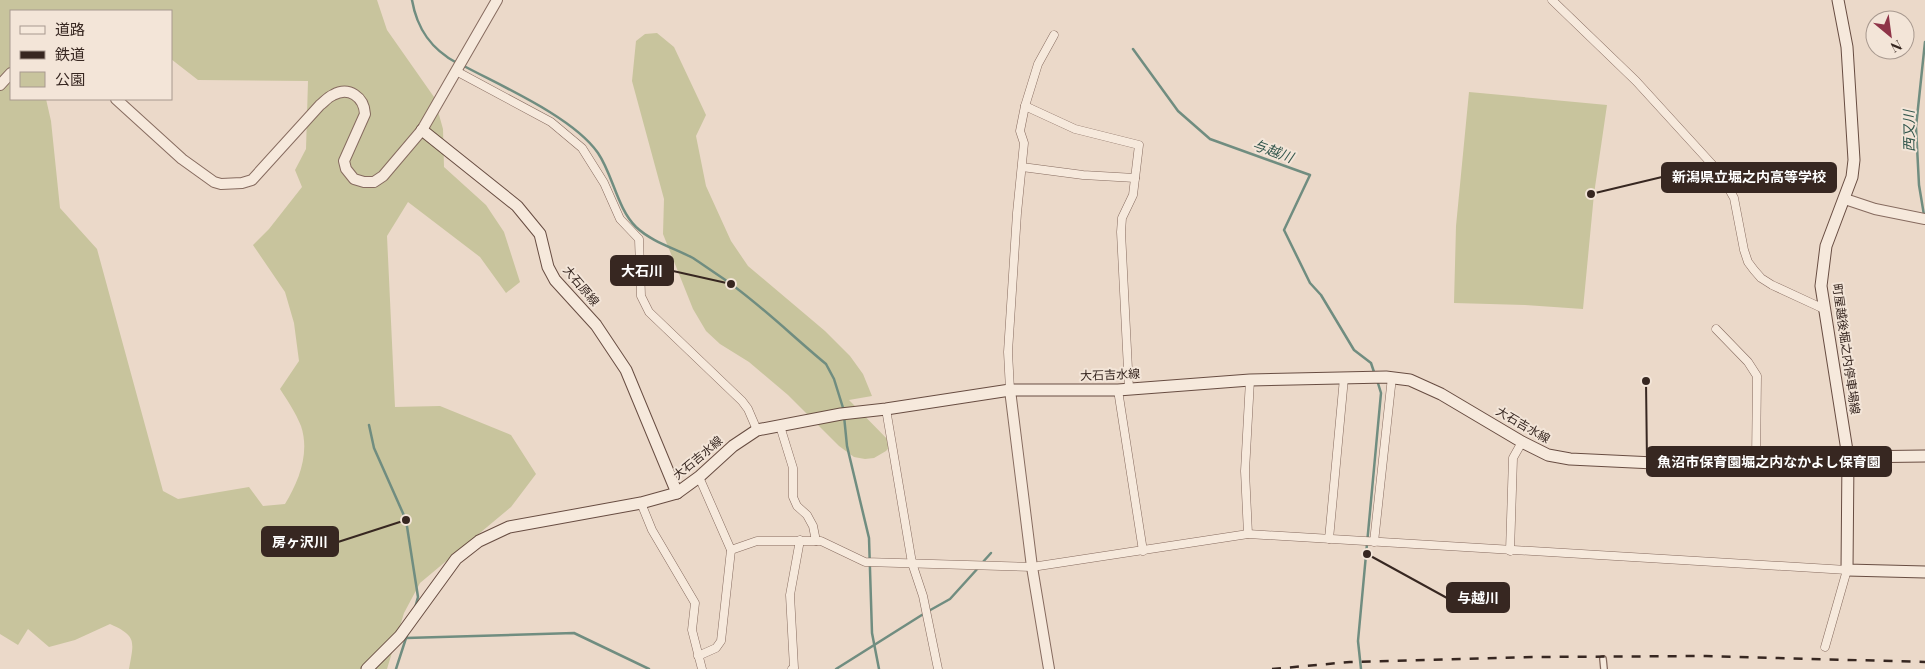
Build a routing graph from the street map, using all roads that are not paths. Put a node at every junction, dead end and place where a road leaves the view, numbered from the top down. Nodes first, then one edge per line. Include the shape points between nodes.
1 (497, 0) edge
2 (1552, 0) edge
3 (1838, 0) edge
4 (1054, 35) dead end
5 (457, 70) junction
6 (10, 74) edge
7 (0, 85) edge
8 (117, 100) edge
9 (1025, 106) junction
10 (422, 130) junction
11 (1022, 168) junction
12 (1135, 178) junction
13 (1845, 199) junction
14 (1920, 218) edge
15 (1824, 309) junction
16 (1716, 329) dead end
17 (1344, 378) junction
18 (1392, 378) junction
19 (1250, 380) junction
20 (1124, 389) junction
21 (1010, 390) junction
22 (886, 409) junction
23 (780, 426) junction
24 (757, 430) junction
25 (1522, 442) junction
26 (1848, 456) junction
27 (1925, 456) edge
28 (1756, 460) junction
29 (699, 477) junction
30 (677, 493) junction
31 (641, 503) junction
32 (1248, 534) junction
33 (800, 540) junction
34 (1329, 540) junction
35 (816, 541) junction
36 (1374, 542) junction
37 (731, 550) junction
38 (1144, 551) junction
39 (1510, 551) junction
40 (912, 563) junction
41 (1032, 567) junction
42 (1847, 570) junction
43 (1925, 572) edge
44 (1825, 647) dead end
45 (698, 656) junction
46 (1603, 659) dead end
47 (367, 669) edge
48 (702, 669) edge
49 (792, 669) edge
50 (938, 669) edge
51 (1049, 669) edge
52 (1604, 669) edge

1 - 5 street
2 - 15 street via 1636,81 1720,173 1734,198 1744,250 1754,270 1772,285
3 - 13 main road, 町屋越後堀之内停車場線 via 1847,47 1854,160
4 - 9 street via 1038,64
5 - 10 street
5 - 24 street via 551,122 582,148 604,183 620,219 639,239 641,296 649,312 742,401
6 - 7 street
8 - 10 street via 182,158 221,184 252,180 320,105 332,95 342,92 358,96 364,105 365,114 344,161 354,179 374,182 383,176
9 - 11 street via 1020,130 1024,143
9 - 12 street via 1075,129 1139,145
10 - 30 main road, 大石原線 via 517,206 540,234 548,267 555,280 596,325 626,370
11 - 12 street
11 - 21 street via 1008,352
12 - 20 street via 1133,195 1122,218 1121,232
13 - 14 street
13 - 15 main road, 町屋越後堀之内停車場線 via 1826,246 1821,286
15 - 26 main road, 町屋越後堀之内停車場線
16 - 28 street via 1757,376
17 - 18 main road, 大石吉水線
17 - 19 main road, 大石吉水線
17 - 34 street
18 - 25 main road, 大石吉水線 via 1410,380 1441,394
18 - 36 street
19 - 20 main road, 大石吉水線
19 - 32 street via 1245,471
20 - 21 main road, 大石吉水線
20 - 38 street
21 - 22 main road, 大石吉水線
21 - 41 street
22 - 23 main road, 大石吉水線 via 845,413
22 - 40 street
23 - 24 main road, 大石吉水線
23 - 35 street via 793,468 794,497 813,526
24 - 29 main road, 大石吉水線 via 733,446
25 - 28 main road, 大石吉水線 via 1548,455 1570,459 1654,463
25 - 39 street via 1513,458
26 - 27 main road, 大石吉水線
26 - 28 main road, 大石吉水線
26 - 42 main road, 町屋越後堀之内停車場線
29 - 30 main road, 大石吉水線
29 - 37 street
30 - 31 main road, 大石吉水線
31 - 45 street via 652,530 695,603 692,630
31 - 47 main road, 大石吉水線 via 509,527 479,541 456,559 400,636
32 - 34 street
32 - 38 street
33 - 35 street
33 - 37 street via 757,541
33 - 49 street via 790,595
34 - 36 street
35 - 40 street via 865,562
36 - 39 street
37 - 45 street via 721,641 716,648
38 - 41 street
39 - 42 street
40 - 41 street
40 - 50 street via 927,612
41 - 51 street
42 - 43 main road
42 - 44 street
45 - 48 street
46 - 52 street

